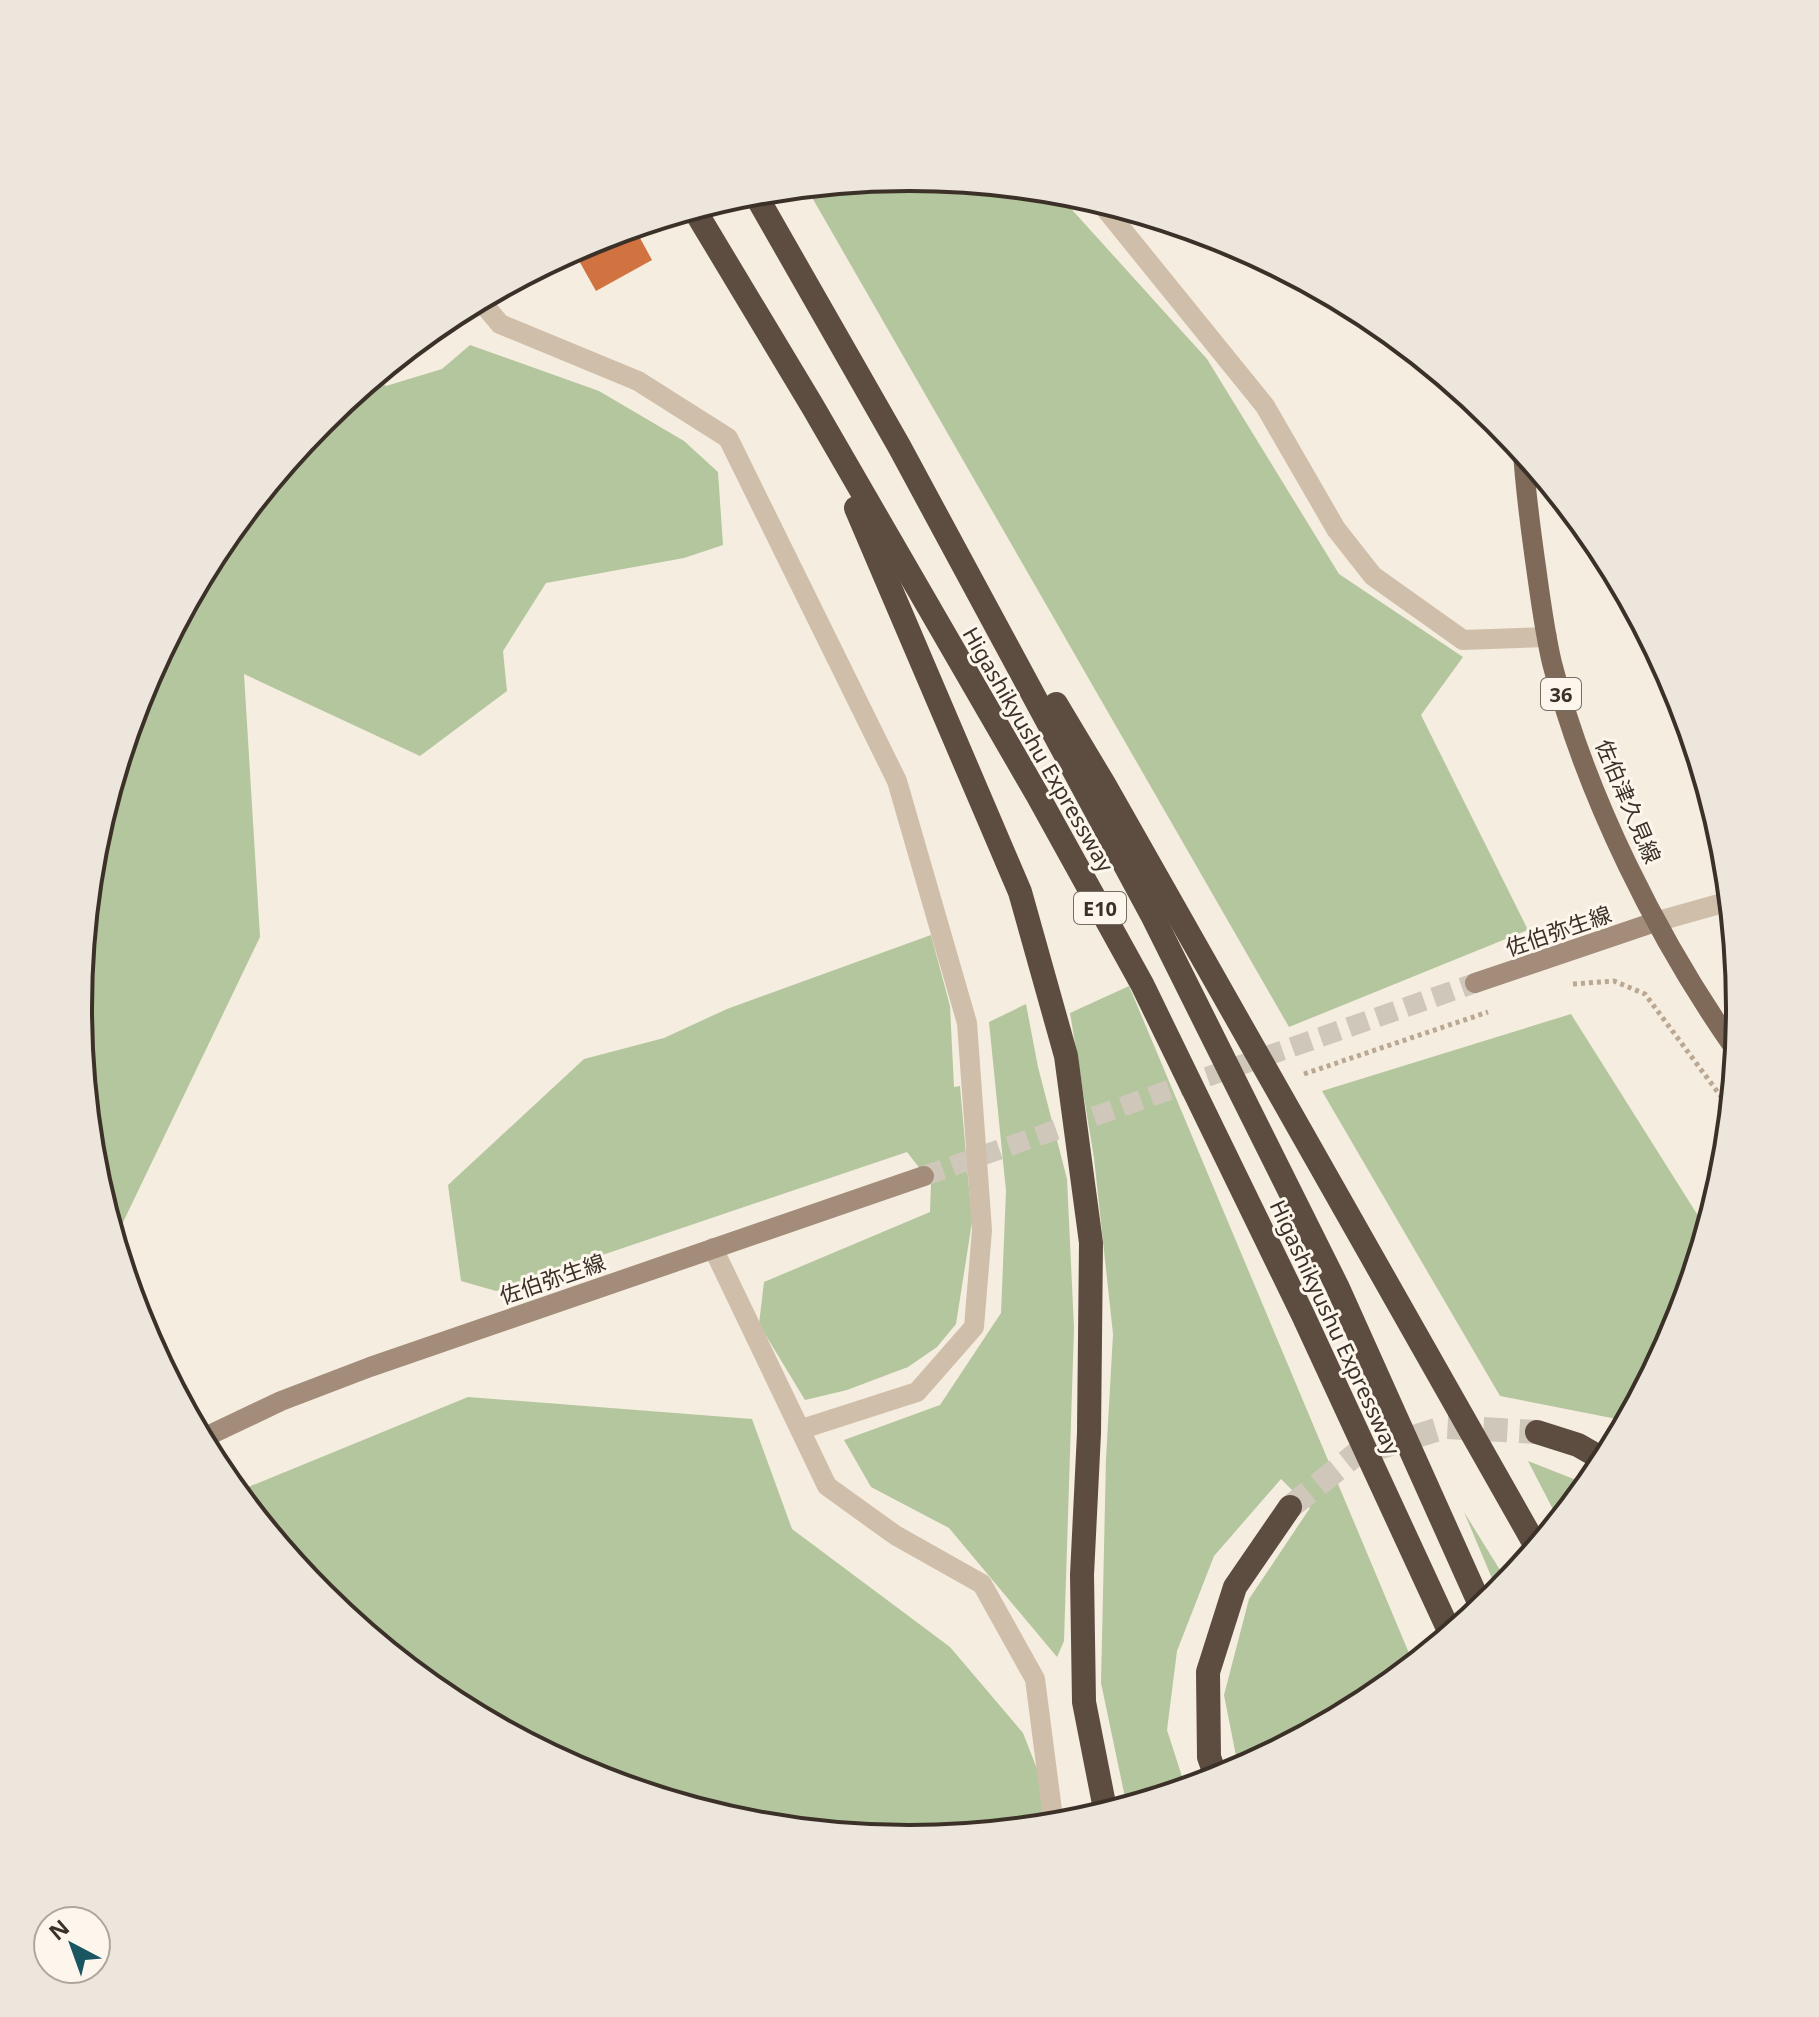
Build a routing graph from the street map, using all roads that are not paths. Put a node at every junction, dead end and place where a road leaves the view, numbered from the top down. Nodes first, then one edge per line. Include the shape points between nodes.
1 (761, 205) edge
2 (1112, 217) edge
3 (700, 219) edge
4 (488, 309) edge
5 (813, 407) junction
6 (899, 446) junction
7 (1525, 470) edge
8 (1547, 637) junction
9 (1720, 904) edge
10 (1655, 922) junction
11 (1475, 983) tunnel mouth
12 (1726, 1036) edge
13 (924, 1176) tunnel mouth
14 (713, 1248) junction
15 (802, 1429) junction
16 (1537, 1432) tunnel mouth
17 (212, 1434) edge
18 (1594, 1454) edge
19 (1290, 1507) tunnel mouth
20 (1532, 1539) edge
21 (1477, 1597) edge
22 (1446, 1625) edge
23 (1213, 1768) edge
24 (1104, 1802) edge
25 (1052, 1813) edge

1 - 6 highway, Higashikyushu Expressway / E10
2 - 8 street via 1265,406 1336,529 1373,576 1463,640
3 - 5 highway, Higashikyushu Expressway / E10
4 - 15 street via 500,324 638,381 728,438 897,781 967,1023 982,1230 974,1327 917,1392
5 - 22 highway, Higashikyushu Expressway / E10 via 1142,984
5 - 24 highway via 1020,892 1066,1056 1091,1243 1084,1702
6 - 20 highway via 1104,784
6 - 21 highway, Higashikyushu Expressway / E10 via 1166,943 1337,1286
7 - 8 main road, 佐伯津久見線 / 36
8 - 10 main road, 佐伯津久見線 / 36 via 1569,722
9 - 10 street
10 - 11 main road, 佐伯弥生線
10 - 12 main road, 佐伯津久見線 / 36
13 - 14 main road, 佐伯弥生線
14 - 15 street
14 - 17 main road, 佐伯弥生線 via 370,1367
15 - 25 street via 827,1486 895,1535 982,1584 1035,1679
16 - 18 highway
19 - 23 highway via 1235,1587 1208,1672

